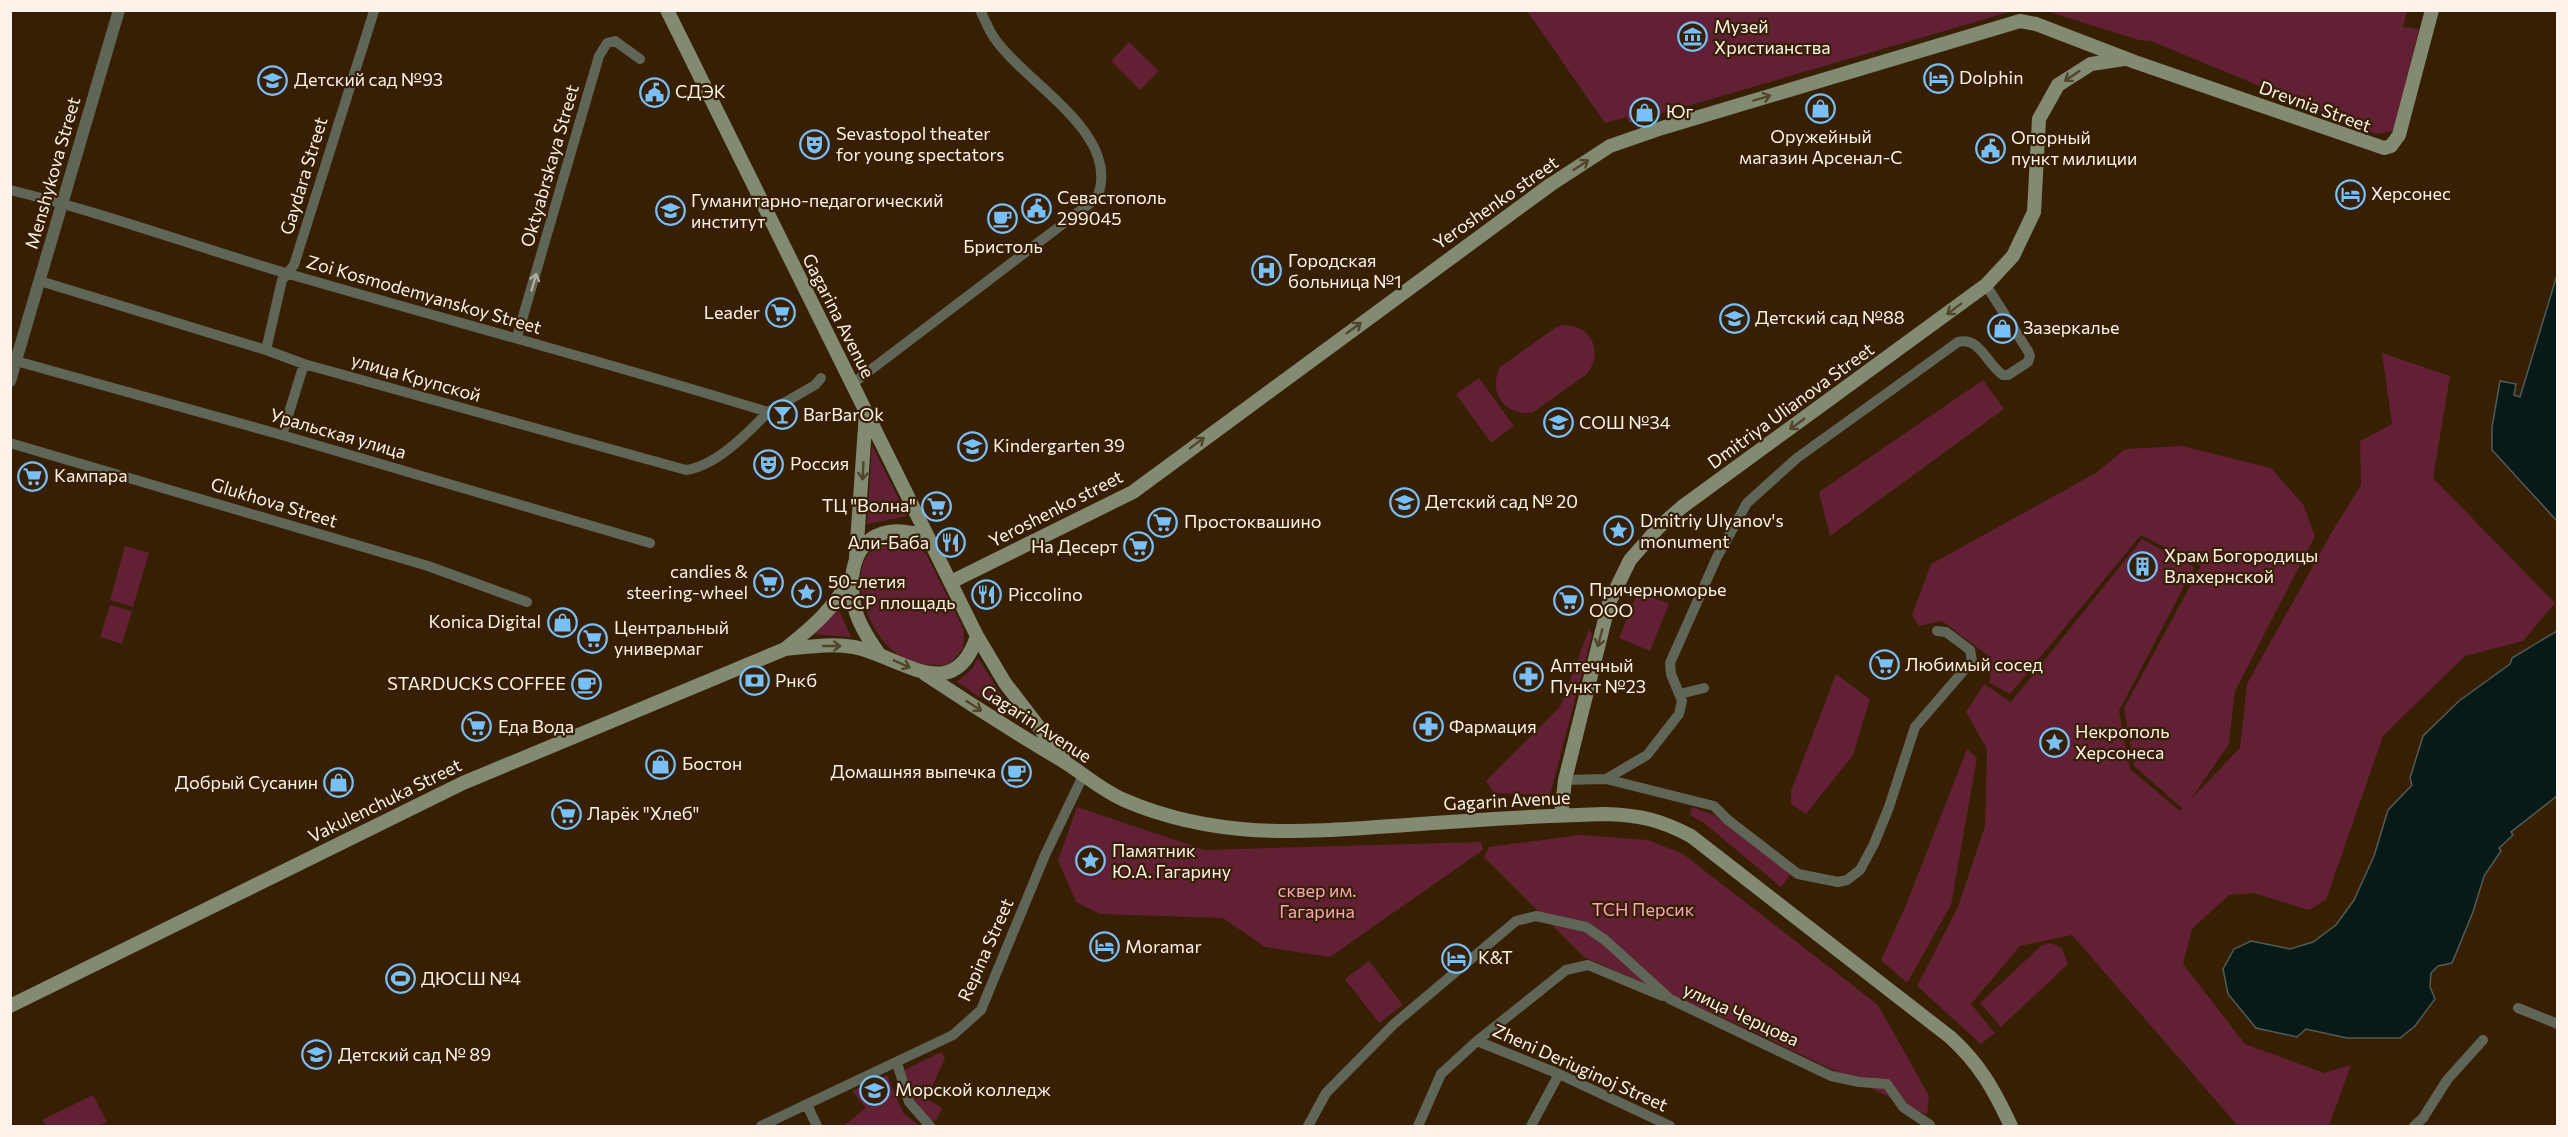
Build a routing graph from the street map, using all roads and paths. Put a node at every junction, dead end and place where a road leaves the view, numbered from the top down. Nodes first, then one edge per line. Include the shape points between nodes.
1 (119, 10) edge
2 (667, 10) edge
3 (980, 10) edge
4 (2432, 10) edge
5 (374, 11) edge
6 (640, 59) dead end
7 (2126, 59) junction
8 (10, 190) edge
9 (64, 203) junction
10 (287, 273) junction
11 (40, 281) junction
12 (1986, 285) junction
13 (517, 337) junction
14 (266, 350) junction
15 (16, 361) junction
16 (304, 364) junction
17 (821, 378) dead end
18 (10, 381) edge
19 (852, 384) junction
20 (768, 412) junction
21 (866, 412) junction
22 (282, 435) junction
23 (10, 443) edge
24 (927, 538) junction
25 (650, 543) dead end
26 (856, 559) junction
27 (851, 578) junction
28 (951, 582) junction
29 (526, 602) dead end
30 (1937, 631) dead end
31 (977, 636) junction
32 (785, 649) junction
33 (879, 654) junction
34 (925, 674) junction
35 (1704, 688) dead end
36 (1680, 694) junction
37 (1065, 762) junction
38 (1083, 776) junction
39 (1606, 779) junction
40 (1565, 780) junction
41 (1561, 815) junction
42 (1670, 999) junction
43 (10, 1006) edge
44 (2518, 1008) dead end
45 (2558, 1024) edge
46 (2483, 1040) dead end
47 (1478, 1041) junction
48 (897, 1063) junction
49 (1559, 1074) junction
50 (807, 1105) junction
51 (1930, 1125) dead end
52 (761, 1126) edge
53 (816, 1126) edge
54 (930, 1126) edge
55 (1308, 1126) edge
56 (1418, 1126) edge
57 (1531, 1126) edge
58 (1670, 1126) edge
59 (2011, 1126) edge
60 (2414, 1126) edge

1 - 9 street, Menshykova Street
2 - 19 main road, Gagarina Avenue
3 - 19 street via 995,39 1085,131 1103,168 1102,185 1097,198
4 - 7 main road, Drevnia Street via 2396,141 2384,148
5 - 10 street, Gaydara Street via 294,265
13 -> 6 street, Oktyabrskaya Street via 599,56 607,43 615,41
7 -> 12 main road, Dmitriya Ulianova Street via 2091,64 2058,86 2039,119 2034,212 2013,256
28 -> 7 main road, Yeroshenko street via 1133,492 1531,198 1610,146 2020,21
8 - 9 street, Zoi Kosmodemyanskoy Street
9 - 10 street, Zoi Kosmodemyanskoy Street
9 - 11 street, Menshykova Street
10 - 13 street, Zoi Kosmodemyanskoy Street
10 - 14 street, Gaydara Street
11 - 14 street, улица Крупской
11 - 15 street, Menshykova Street
12 - 36 street via 2028,351 2028,363 2003,375 1975,345 1958,342 1797,458 1747,503 1717,556 1670,663
12 -> 40 main road, Dmitriya Ulianova Street via 1682,507 1630,561 1609,603
13 - 20 street, Zoi Kosmodemyanskoy Street
14 - 16 street, улица Крупской
15 - 18 street, Menshykova Street
15 - 22 street, Уральская улица
16 - 20 street, улица Крупской via 686,470 696,469 741,439
16 - 22 street
17 - 20 street via 815,386
19 - 21 main road, Gagarina Avenue
21 - 24 main road, Gagarina Avenue
21 -> 26 main road
22 - 25 street, Уральская улица
23 - 29 street, Glukhova Street via 428,566
24 - 26 main road via 911,532 888,531 869,541
24 - 28 main road
26 - 27 main road
27 - 32 main road, Vakulenchuka Street via 820,621
27 - 33 main road via 856,612
28 - 31 main road
30 - 39 street via 1946,632 1970,650 1972,658 1915,727 1874,844 1860,870 1847,880 1838,882 1798,874 1713,806
31 - 34 main road via 971,654 959,667 943,674
31 - 37 main road via 1005,683
32 -> 33 main road, Vakulenchuka Street via 832,645
32 - 43 main road, Vakulenchuka Street via 463,783
33 -> 34 main road
34 -> 37 main road, Gagarin Avenue
35 - 36 street
36 - 39 street via 1679,714 1647,755
37 - 38 main road, Gagarin Avenue
38 - 41 main road, Gagarin Avenue via 1125,800 1181,820 1218,828 1294,831
38 - 48 street, Repina Street via 981,1010 953,1035
39 - 40 street
40 - 41 main road, Dmitriya Ulianova Street
41 - 59 main road, Gagarin Avenue via 1633,814 1667,823 1691,836 1964,1050 1993,1087
42 - 47 street via 1588,965 1566,970
42 - 51 street, улица Черцова via 1831,1076 1887,1084 1903,1107
42 - 55 street, улица Черцова via 1586,927 1536,916 1516,921 1394,1024 1326,1093
44 - 45 street
46 - 60 street via 2447,1080
47 - 49 street, Zheni Deriuginoj Street
47 - 56 street via 1441,1074
48 - 50 street, Repina Street
48 - 54 street via 909,1102
49 - 57 street
49 - 58 street, Zheni Deriuginoj Street
50 - 52 street, Repina Street
50 - 53 street

